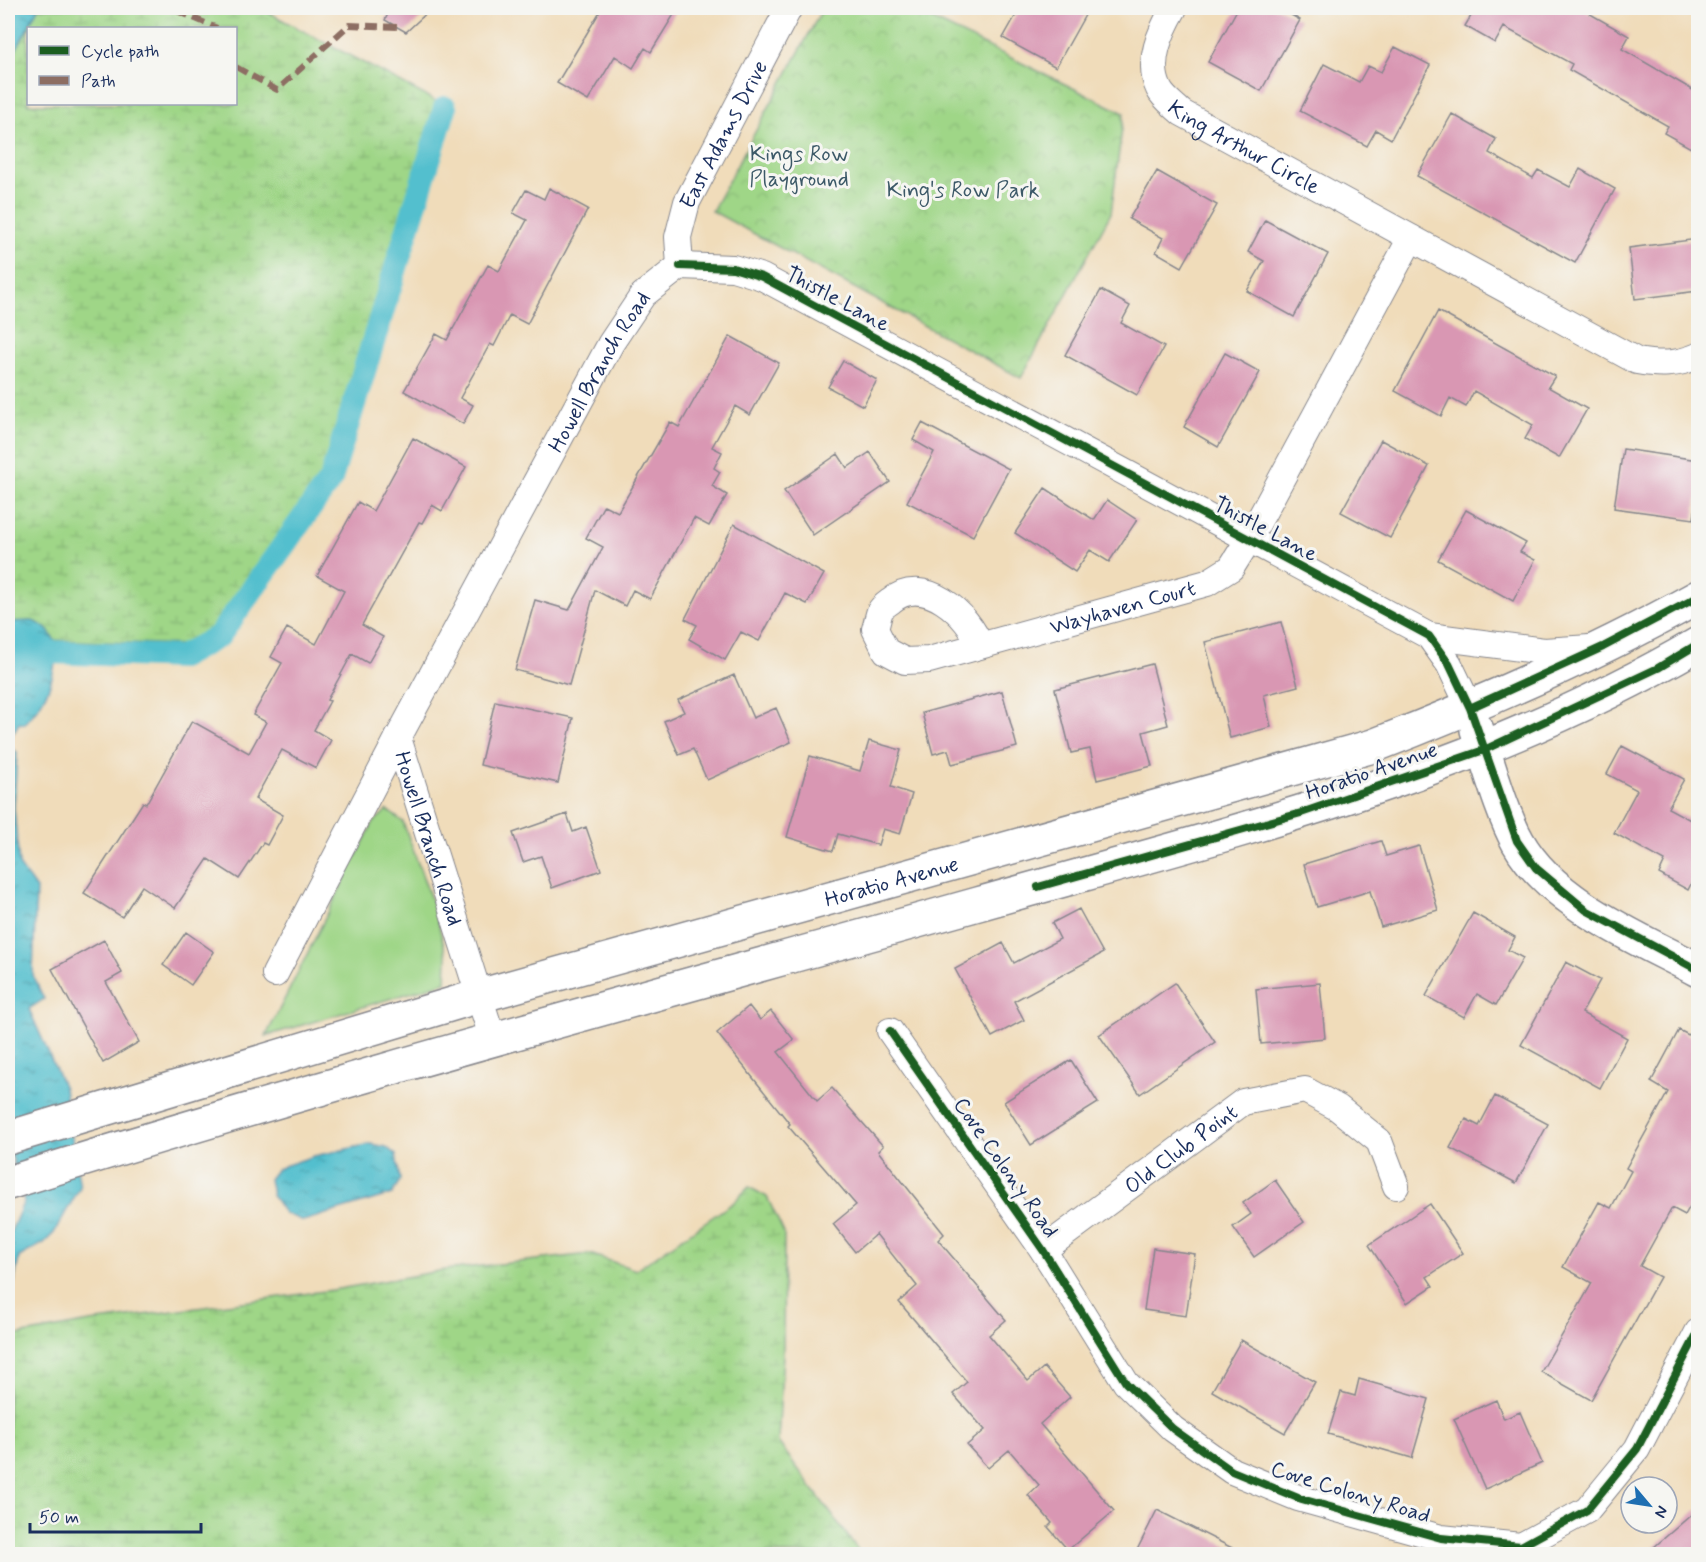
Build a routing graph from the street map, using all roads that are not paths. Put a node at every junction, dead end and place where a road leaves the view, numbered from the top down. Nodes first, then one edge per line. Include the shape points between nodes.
1 (789, 8) edge
2 (1173, 8) edge
3 (1411, 238) junction
4 (680, 266) junction
5 (1698, 356) edge
6 (1249, 539) junction
7 (1698, 597) edge
8 (1429, 636) junction
9 (1698, 644) edge
10 (980, 646) dead end
11 (1603, 647) junction
12 (1470, 708) junction
13 (398, 738) junction
14 (1484, 750) junction
15 (975, 858) junction
16 (987, 901) junction
17 (1698, 970) edge
18 (275, 974) dead end
19 (479, 996) junction
20 (890, 1031) dead end
21 (493, 1040) junction
22 (8, 1138) edge
23 (8, 1183) edge
24 (1396, 1186) dead end
25 (1043, 1250) junction
26 (1698, 1332) edge

1 - 4 street, East Adams Drive via 687,202 678,237
2 - 3 street, King Arthur Circle via 1159,33 1154,62 1159,90 1182,113
3 - 5 street, King Arthur Circle via 1637,361 1661,365
3 - 6 street
4 - 6 street, Thistle Lane via 733,268 762,278
4 - 13 street, Howell Branch Road via 643,295 611,343
6 - 8 street, Thistle Lane
6 - 10 street, Wayhaven Court via 1231,568 1207,583
7 - 11 main road, Horatio Avenue
8 - 11 street via 1544,651
8 - 12 street, Thistle Lane via 1449,664
9 - 14 main road, Horatio Avenue via 1658,668
11 - 12 main road, Horatio Avenue
12 - 14 main road, Thistle Lane
12 - 15 main road, Horatio Avenue via 1373,746
13 - 18 street
13 - 19 street, Howell Branch Road
14 - 16 main road, Horatio Avenue via 1301,813
14 - 17 main road, Thistle Lane via 1517,841 1536,868 1586,910
15 - 16 main road
15 - 19 main road, Horatio Avenue
16 - 21 main road, Horatio Avenue
19 - 21 street, Howell Branch Road
19 - 22 main road
20 - 25 street, Cove Colony Road
21 - 23 main road via 305,1092
24 - 25 street, Old Club Point via 1379,1141 1338,1108 1305,1090 1243,1101
25 - 26 street, Cove Colony Road via 1126,1383 1173,1429 1232,1471 1298,1498 1441,1538 1521,1546 1587,1510 1637,1449

